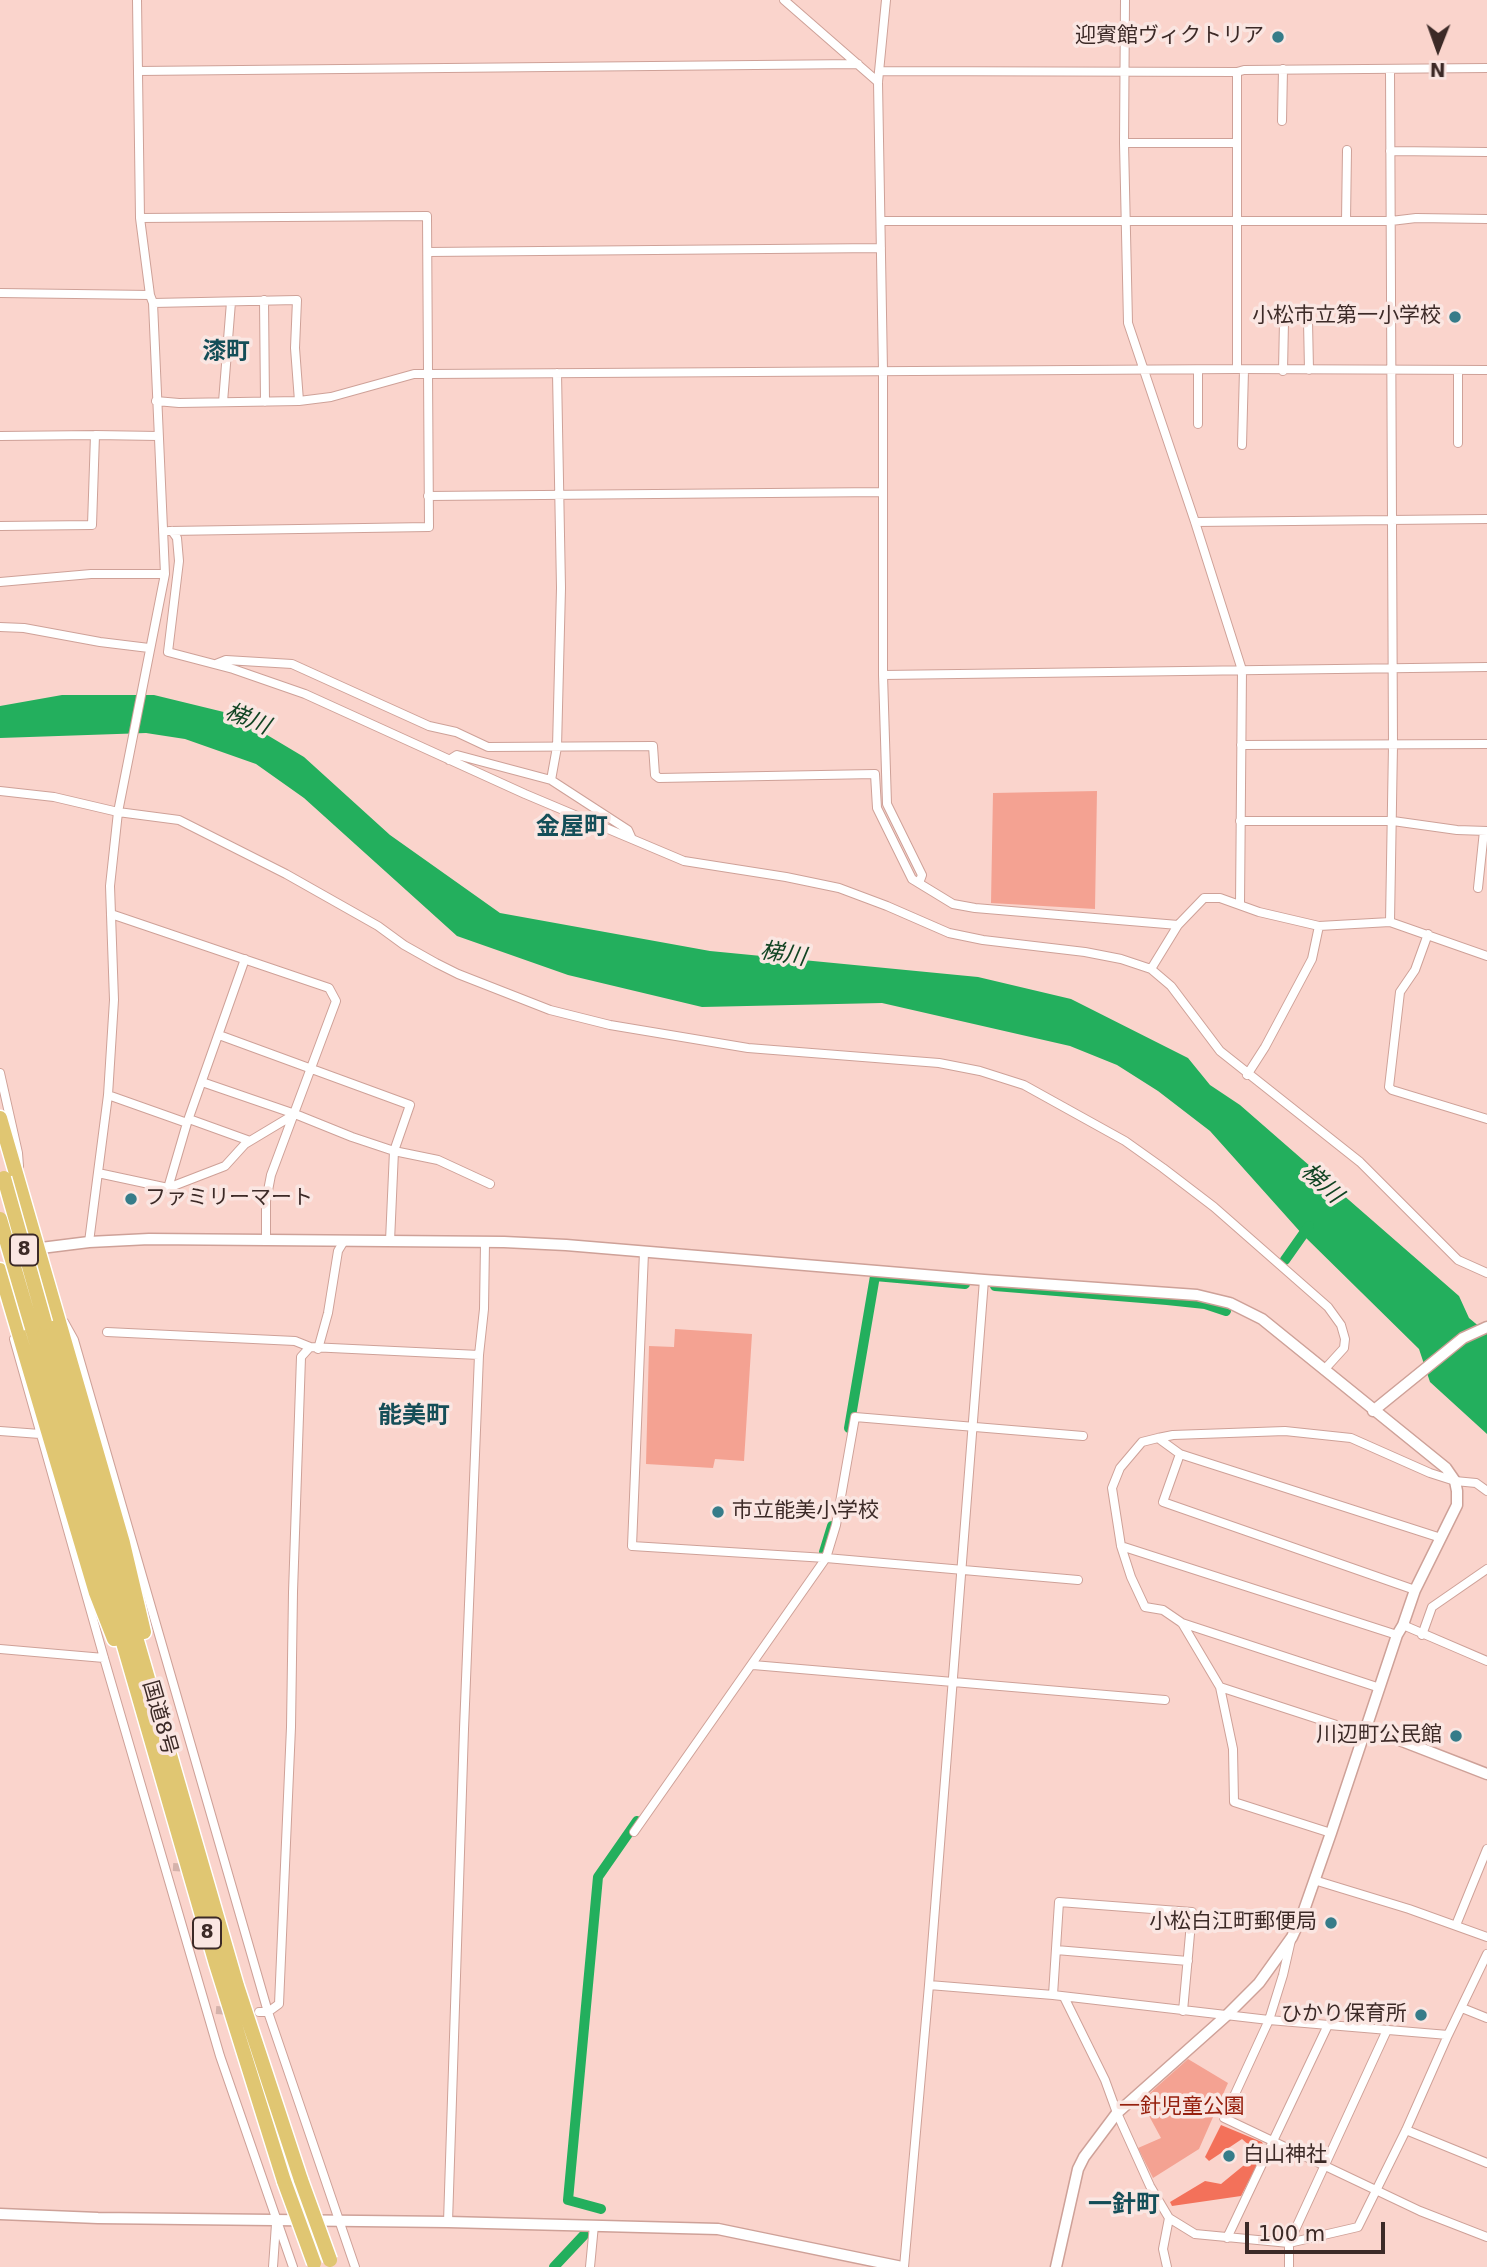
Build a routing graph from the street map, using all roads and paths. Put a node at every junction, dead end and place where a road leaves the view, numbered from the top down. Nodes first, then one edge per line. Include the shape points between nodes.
1 (137, 0) edge
2 (784, 0) edge
3 (886, 0) edge
4 (1125, 0) edge
5 (858, 64) junction
6 (1487, 68) edge
7 (1283, 69) junction
8 (1390, 69) junction
9 (138, 71) junction
10 (879, 71) junction
11 (1125, 72) junction
12 (1237, 72) junction
13 (878, 82) junction
14 (1282, 121) dead end
15 (1124, 143) junction
16 (1237, 143) junction
17 (1347, 150) dead end
18 (1390, 151) junction
19 (1487, 152) edge
20 (140, 218) junction
21 (1487, 219) edge
22 (881, 221) junction
23 (1346, 221) junction
24 (1391, 221) junction
25 (1127, 222) junction
26 (1238, 222) junction
27 (881, 248) junction
28 (428, 252) junction
29 (0, 293) edge
30 (151, 299) junction
31 (264, 300) junction
32 (231, 302) junction
33 (1284, 321) dead end
34 (1308, 321) dead end
35 (1198, 370) junction
36 (1240, 370) junction
37 (1283, 370) junction
38 (1308, 370) junction
39 (1392, 370) junction
40 (1458, 370) junction
41 (1487, 370) edge
42 (883, 371) junction
43 (1144, 371) junction
44 (557, 373) junction
45 (429, 374) junction
46 (156, 401) junction
47 (299, 401) junction
48 (223, 402) junction
49 (265, 402) junction
50 (1198, 424) dead end
51 (94, 435) junction
52 (0, 436) edge
53 (158, 436) junction
54 (1458, 443) dead end
55 (1242, 445) dead end
56 (883, 492) junction
57 (559, 495) junction
58 (428, 496) junction
59 (1487, 519) edge
60 (1392, 520) junction
61 (1195, 522) junction
62 (0, 526) edge
63 (162, 531) junction
64 (172, 531) junction
65 (165, 574) junction
66 (0, 582) edge
67 (0, 627) edge
68 (149, 652) junction
69 (216, 664) junction
70 (1393, 667) junction
71 (1487, 667) edge
72 (1242, 670) junction
73 (883, 675) junction
74 (1487, 744) edge
75 (1241, 745) junction
76 (1393, 745) junction
77 (557, 747) junction
78 (449, 760) junction
79 (551, 780) junction
80 (0, 792) edge
81 (119, 808) junction
82 (1240, 821) junction
83 (1393, 821) junction
84 (1486, 831) edge
85 (632, 839) junction
86 (919, 883) junction
87 (1478, 888) dead end
88 (1240, 905) junction
89 (111, 914) junction
90 (1390, 922) junction
91 (1178, 925) junction
92 (1319, 926) junction
93 (1427, 934) junction
94 (1487, 956) edge
95 (245, 959) junction
96 (1151, 969) junction
97 (219, 1035) junction
98 (311, 1070) junction
99 (0, 1073) edge
100 (1247, 1075) junction
101 (201, 1082) junction
102 (108, 1095) junction
103 (295, 1114) junction
104 (0, 1118) edge
105 (1487, 1119) edge
106 (188, 1121) junction
107 (250, 1141) junction
108 (394, 1151) junction
109 (2, 1171) edge
110 (98, 1173) junction
111 (20, 1183) junction
112 (490, 1184) dead end
113 (168, 1188) junction
114 (0, 1220) edge
115 (266, 1240) junction
116 (344, 1241) junction
117 (390, 1241) junction
118 (89, 1242) junction
119 (485, 1243) junction
120 (38, 1249) junction
121 (644, 1252) junction
122 (0, 1254) edge
123 (0, 1270) edge
124 (1487, 1273) edge
125 (984, 1280) junction
126 (51, 1298) junction
127 (1487, 1327) edge
128 (32, 1328) junction
129 (107, 1332) dead end
130 (314, 1348) junction
131 (479, 1355) junction
132 (1324, 1370) junction
133 (1373, 1410) junction
134 (973, 1427) junction
135 (0, 1431) edge
136 (40, 1434) junction
137 (1083, 1436) dead end
138 (1158, 1438) junction
139 (1180, 1454) junction
140 (1455, 1481) junction
141 (1487, 1491) edge
142 (1441, 1538) junction
143 (1121, 1546) junction
144 (826, 1558) junction
145 (961, 1568) junction
146 (1487, 1569) edge
147 (1079, 1580) dead end
148 (1415, 1590) junction
149 (1182, 1623) junction
150 (1400, 1630) junction
151 (1422, 1635) junction
152 (0, 1649) edge
153 (132, 1650) junction
154 (104, 1658) junction
155 (1487, 1661) edge
156 (753, 1665) junction
157 (142, 1683) junction
158 (952, 1683) junction
159 (1220, 1687) junction
160 (1380, 1688) junction
161 (1165, 1700) dead end
162 (1365, 1730) junction
163 (1487, 1774) edge
164 (634, 1832) dead end
165 (1332, 1833) junction
166 (1487, 1849) edge
167 (1314, 1880) junction
168 (1456, 1925) junction
169 (1292, 1937) junction
170 (1487, 1937) edge
171 (1056, 1950) junction
172 (1487, 1954) edge
173 (1188, 1961) junction
174 (929, 1985) junction
175 (1053, 1995) junction
176 (1064, 1997) junction
177 (1462, 2008) junction
178 (1183, 2011) junction
179 (263, 2012) junction
180 (1226, 2016) junction
181 (1487, 2018) edge
182 (1269, 2020) junction
183 (1328, 2025) junction
184 (1387, 2030) junction
185 (1448, 2035) junction
186 (1116, 2113) junction
187 (1406, 2130) junction
188 (1273, 2141) junction
189 (1487, 2163) edge
190 (1325, 2166) junction
191 (1377, 2191) junction
192 (0, 2214) edge
193 (1169, 2218) junction
194 (276, 2221) junction
195 (338, 2221) junction
196 (448, 2222) junction
197 (594, 2225) junction
198 (1487, 2237) edge
199 (1227, 2238) junction
200 (1289, 2243) junction
201 (331, 2264) edge
202 (315, 2265) edge
203 (273, 2267) edge
204 (293, 2267) edge
205 (355, 2267) edge
206 (590, 2267) edge
207 (903, 2267) edge
208 (1056, 2267) edge
209 (1167, 2267) edge
210 (1289, 2267) edge

1 - 9 street
2 - 5 street
3 - 10 street
4 - 11 street
5 - 9 street
5 - 13 street
6 - 8 street
7 - 8 street
7 - 12 street
7 - 14 street
8 - 18 street
9 - 20 street
10 - 11 street
10 - 13 street
11 - 12 street
11 - 15 street
12 - 16 street
13 - 22 street
15 - 16 street
15 - 25 street
16 - 26 street
17 - 23 street
18 - 19 street
18 - 24 street
20 - 28 street via 427,216
20 - 30 street
21 - 24 street
22 - 25 street
22 - 27 street
23 - 24 street
23 - 26 street
24 - 39 street
25 - 26 street
25 - 43 street via 1128,323
26 - 36 street
27 - 28 street
27 - 42 street
28 - 45 street
29 - 30 street
30 - 32 street
30 - 46 street
31 - 32 street
31 - 47 street via 297,300
31 - 49 street
32 - 48 street
33 - 37 street
34 - 38 street
35 - 36 street
35 - 43 street
35 - 50 street
36 - 37 street
36 - 55 street
37 - 38 street
38 - 39 street
39 - 40 street
39 - 60 street
40 - 41 street
40 - 54 street
42 - 43 street
42 - 44 street
42 - 56 street
43 - 61 street
44 - 45 street
44 - 57 street
45 - 47 street
45 - 58 street
46 - 48 street
46 - 53 street
47 - 49 street
48 - 49 street
51 - 52 street
51 - 53 street
51 - 62 street via 92,525
53 - 63 street
56 - 57 street
56 - 73 street
57 - 58 street
57 - 77 street
58 - 64 street via 429,527
59 - 60 street
60 - 61 street
60 - 70 street
61 - 72 street
63 - 64 street
63 - 65 street
64 - 69 street via 179,561 169,652
65 - 66 street via 91,573
65 - 68 street
67 - 68 street
68 - 81 street
69 - 77 street via 226,660 292,664 429,726 488,747
69 - 78 street via 305,694
70 - 71 street
70 - 72 street
70 - 76 street
72 - 73 street
72 - 75 street
73 - 86 street via 887,804 922,875
74 - 76 street
75 - 76 street
75 - 82 street
76 - 83 street
77 - 79 street
77 - 86 street via 653,746 659,778 876,774 877,808 912,879
78 - 79 street via 457,755
78 - 85 street
79 - 85 street via 628,831
80 - 81 street
81 - 89 street
81 - 132 street via 179,820 286,874 436,963 550,1010 748,1048 939,1063 1024,1085 1125,1141 1163,1168 1328,1307 1345,1339 1344,1348
82 - 83 street
82 - 88 street
83 - 84 street
83 - 90 street
84 - 87 street
85 - 96 street via 684,861 839,888 949,933 1085,952
86 - 91 street via 953,904 975,908
88 - 91 street via 1204,898
88 - 92 street
89 - 95 street
89 - 102 street via 114,1000
90 - 92 street
90 - 93 street
91 - 96 street
92 - 100 street via 1312,959
93 - 94 street
93 - 105 street via 1415,970 1400,992 1389,1087
95 - 97 street
95 - 98 street via 329,988 337,1001
96 - 100 street via 1171,986 1220,1051
97 - 98 street
97 - 101 street
98 - 103 street
98 - 108 street via 410,1105
99 - 111 street
100 - 124 street via 1360,1162 1458,1260
101 - 103 street
101 - 106 street
102 - 106 street
102 - 110 street
103 - 107 street
103 - 108 street
103 - 115 street via 271,1175
104 - 111 highway
106 - 107 street
106 - 113 street
107 - 113 street via 225,1166
108 - 112 street via 438,1160
108 - 117 street
109 - 128 highway, 国道8号 / 8, bridge
110 - 113 street
110 - 118 street
111 - 120 highway
114 - 128 highway, 国道8号 / 8, bridge
115 - 116 street
115 - 118 street
116 - 117 street
116 - 130 street via 338,1251 328,1313
117 - 119 street
118 - 120 street
119 - 121 street
119 - 131 street
120 - 122 street
120 - 126 highway
121 - 125 street
121 - 144 street via 632,1546
123 - 128 highway
125 - 132 street via 1197,1295 1230,1303 1262,1319
125 - 134 street
126 - 153 highway via 123,1542
126 - 179 street via 74,1340
127 - 133 street via 1463,1338
128 - 136 street via 13,1339
128 - 153 highway, 国道8号 / 8
129 - 130 street via 295,1341
130 - 131 street
130 - 179 street via 301,1357 279,2004
131 - 196 street
132 - 133 street
133 - 140 street via 1446,1468
134 - 137 street
134 - 144 street via 855,1417
134 - 145 street
135 - 136 street
136 - 154 street
138 - 139 street
138 - 140 street via 1285,1431 1351,1438
138 - 143 street via 1142,1442 1129,1455 1112,1488
139 - 142 street
139 - 148 street via 1163,1502
140 - 141 street via 1476,1483
140 - 142 street via 1457,1505
142 - 148 street
143 - 149 street via 1145,1607 1163,1610
143 - 150 street
144 - 145 street
144 - 156 street
145 - 147 street
145 - 158 street
146 - 151 street via 1432,1607
148 - 150 street
149 - 159 street
149 - 160 street
150 - 151 street
150 - 160 street
151 - 155 street
152 - 154 street
153 - 157 highway, 国道8号 / 8
153 - 157 highway
154 - 194 street
156 - 158 street
156 - 164 street
157 - 201 highway, 国道8号 / 8, bridge via 171,1735 176,1777 237,1986
157 - 202 highway, 国道8号 / 8, bridge via 156,1754 216,1964
158 - 161 street
158 - 174 street
159 - 162 street
159 - 165 street via 1233,1749 1234,1802
160 - 162 street
162 - 163 street
162 - 165 street
165 - 167 street
166 - 168 street
167 - 168 street
167 - 169 street
168 - 170 street
169 - 180 street via 1259,1983
169 - 182 street
171 - 173 street
171 - 173 street via 1059,1902 1192,1912
171 - 175 street
172 - 177 street
173 - 178 street
174 - 175 street
174 - 207 street
175 - 176 street
176 - 178 street
176 - 186 street
177 - 181 street
177 - 185 street
178 - 180 street
179 - 195 street
180 - 182 street
180 - 186 street
182 - 183 street
182 - 188 street via 1224,2118
183 - 184 street
183 - 188 street
184 - 185 street
184 - 190 street
185 - 187 street
186 - 193 street
186 - 208 street via 1078,2169
187 - 189 street
187 - 191 street
188 - 190 street
188 - 199 street
190 - 191 street
190 - 200 street
191 - 198 street
191 - 200 street via 1358,2227
192 - 194 street
193 - 199 street via 1195,2234
193 - 209 street via 1163,2249
194 - 195 street
194 - 203 street
194 - 204 street
195 - 196 street
195 - 205 street
196 - 197 street
197 - 206 street
197 - 207 street via 718,2229
199 - 200 street
200 - 210 street

